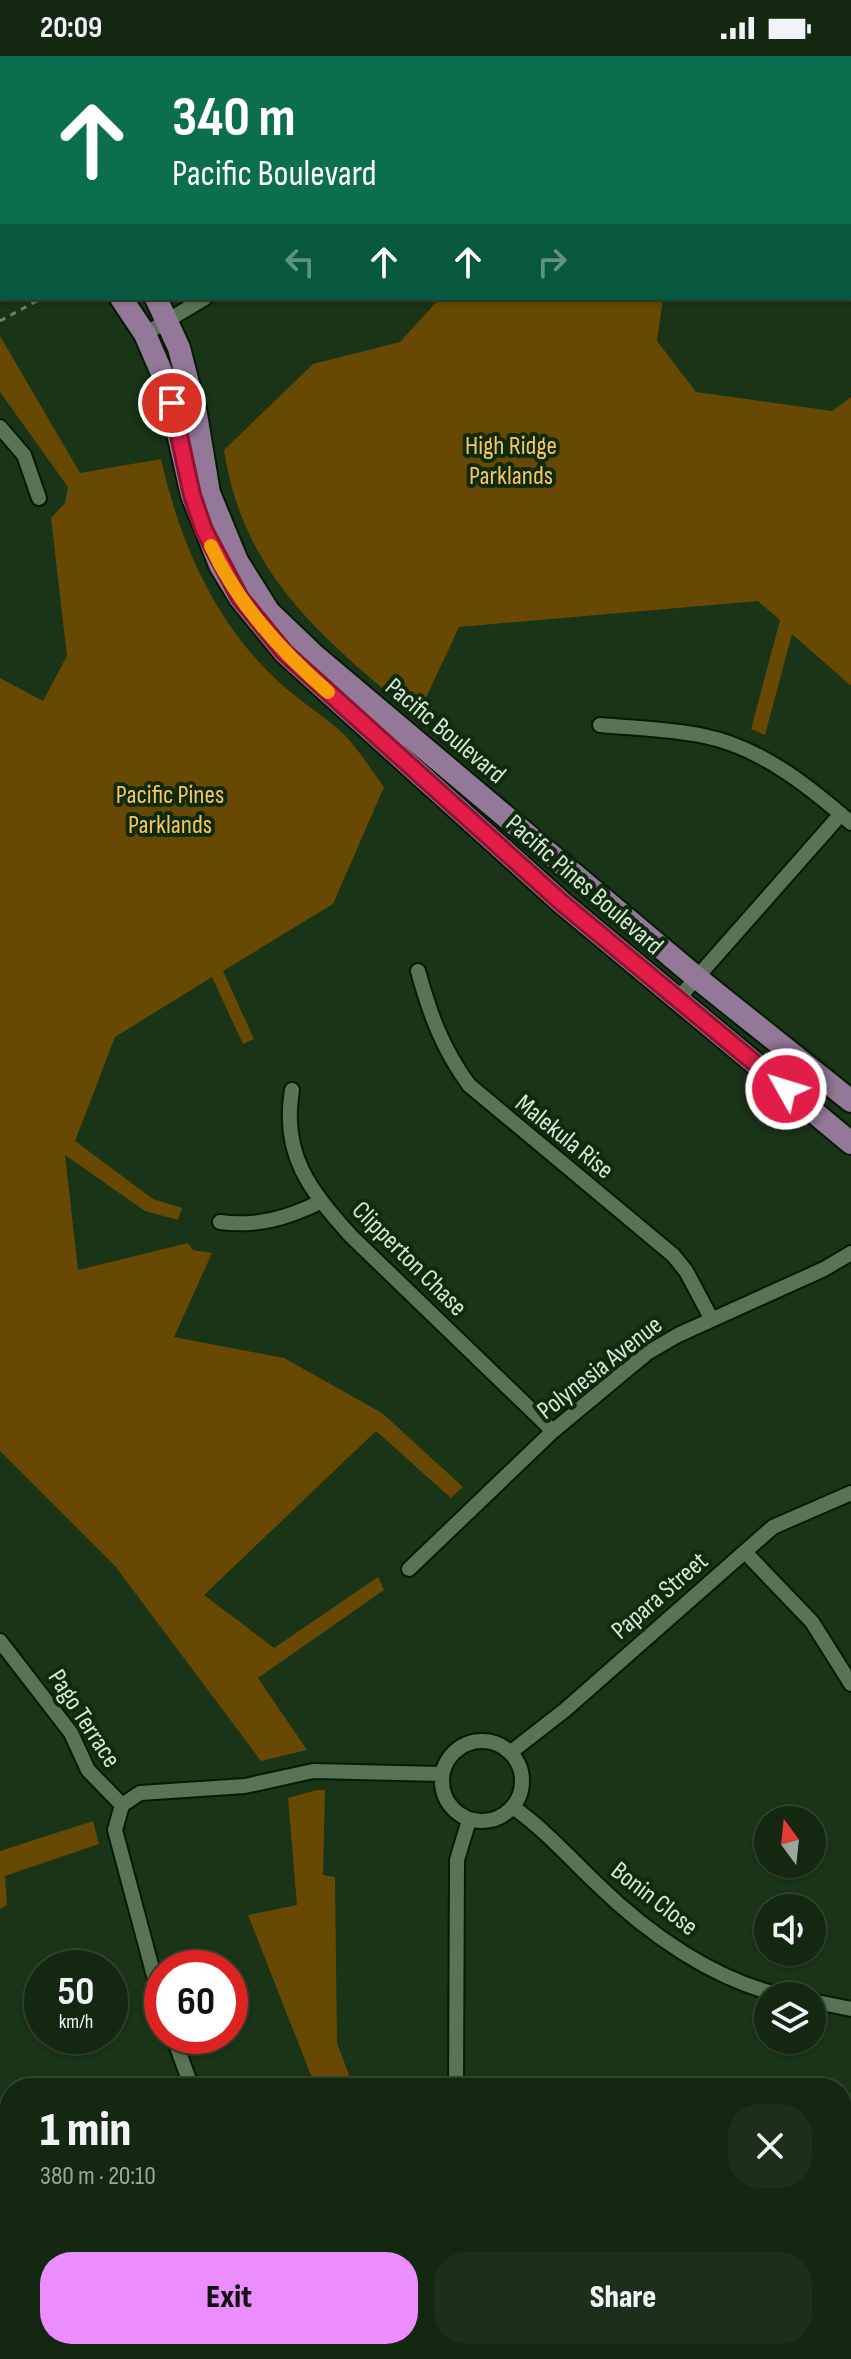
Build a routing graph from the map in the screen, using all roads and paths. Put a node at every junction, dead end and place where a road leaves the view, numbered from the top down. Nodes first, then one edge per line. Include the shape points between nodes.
1 (38, 300) edge
2 (122, 300) edge
3 (157, 300) edge
4 (202, 300) edge
5 (168, 320) junction
6 (0, 321) edge
7 (145, 334) junction
8 (0, 427) edge
9 (39, 498) dead end
10 (600, 725) dead end
11 (846, 819) edge
12 (418, 971) dead end
13 (697, 978) junction
14 (677, 1000) junction
15 (292, 1090) dead end
16 (851, 1101) edge
17 (851, 1143) edge
18 (320, 1202) junction
19 (220, 1222) dead end
20 (851, 1253) edge
21 (711, 1318) junction
22 (553, 1431) junction
23 (851, 1493) edge
24 (745, 1552) junction
25 (409, 1569) dead end
26 (0, 1641) edge
27 (851, 1684) edge
28 (511, 1752) junction
29 (442, 1774) junction
30 (122, 1805) junction
31 (513, 1807) junction
32 (469, 1820) junction
33 (147, 1950) edge
34 (754, 1985) edge
35 (826, 2004) edge
36 (851, 2009) edge
37 (180, 2054) edge
38 (188, 2078) edge
39 (456, 2078) edge

1 - 6 path
2 - 7 main road
3 - 5 main road, Pacific Boulevard
4 - 5 street
5 - 7 street
5 - 13 main road, Pacific Boulevard via 196,414 209,493 237,561 269,612
7 - 14 main road, Pacific Pines Boulevard via 170,397 192,495 220,565 240,598 285,653
8 - 9 street via 24,455
10 - 11 street via 706,736 758,755
11 - 13 street
12 - 21 street, Malekula Rise via 434,1027 469,1085 673,1255
13 - 14 street
13 - 16 main road, Pacific Boulevard
14 - 17 main road, Pacific Pines Boulevard
15 - 18 street, Clipperton Chase via 287,1119 292,1148
18 - 19 street via 248,1226
18 - 22 street, Clipperton Chase
20 - 21 street, Polynesia Avenue
21 - 22 street, Polynesia Avenue via 647,1353
22 - 25 street, Polynesia Avenue
23 - 24 street, Papara Street via 773,1527
24 - 27 street via 812,1622
24 - 28 street, Papara Street
26 - 30 street, Pago Terrace via 71,1733 88,1770
28 - 29 street via 498,1744 470,1742 447,1760
28 - 31 street via 523,1779
29 - 30 street via 313,1771 245,1786 140,1793
29 - 32 street via 447,1802
30 - 33 street, Pago Terrace via 115,1830
31 - 32 street via 493,1820
31 - 34 street, Bonin Close via 651,1930 726,1976
32 - 39 street via 457,1860
35 - 36 street
37 - 38 street

